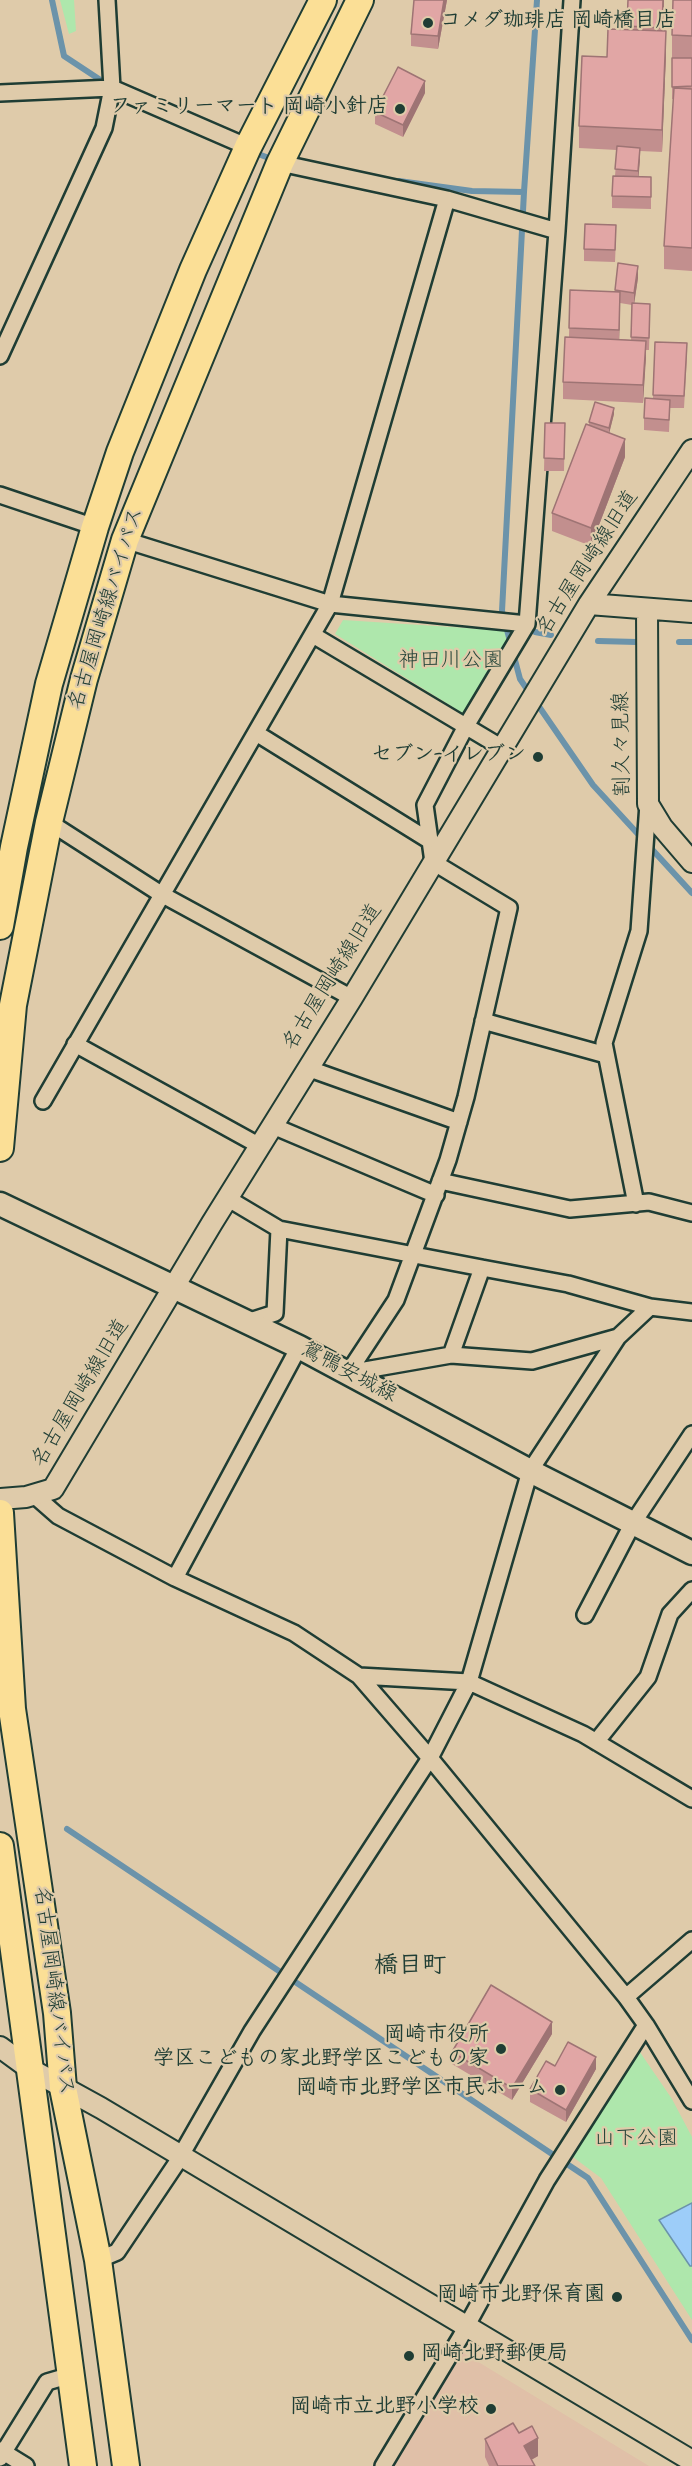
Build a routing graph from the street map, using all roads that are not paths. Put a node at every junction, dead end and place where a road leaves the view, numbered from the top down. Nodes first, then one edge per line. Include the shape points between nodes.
1 (107, 0) edge
2 (323, 0) edge
3 (360, 0) edge
4 (572, 0) edge
5 (112, 88) junction
6 (0, 93) edge
7 (248, 147) junction
8 (280, 163) junction
9 (447, 199) junction
10 (557, 231) junction
11 (1, 348) edge
12 (692, 450) edge
13 (0, 495) edge
14 (95, 527) junction
15 (125, 540) junction
16 (330, 604) junction
17 (589, 604) junction
18 (647, 610) junction
19 (692, 612) edge
20 (527, 624) junction
21 (313, 635) junction
22 (466, 726) junction
23 (256, 733) junction
24 (504, 748) junction
25 (648, 804) junction
26 (49, 822) junction
27 (430, 841) junction
28 (7, 845) edge
29 (433, 862) junction
30 (692, 862) edge
31 (161, 894) junction
32 (0, 926) edge
33 (352, 998) junction
34 (483, 1021) junction
35 (75, 1044) junction
36 (606, 1055) junction
37 (307, 1068) junction
38 (43, 1101) dead end
39 (459, 1122) junction
40 (273, 1126) junction
41 (261, 1146) junction
42 (0, 1148) edge
43 (438, 1188) junction
44 (227, 1198) junction
45 (0, 1204) edge
46 (636, 1204) junction
47 (692, 1213) edge
48 (279, 1229) junction
49 (413, 1255) junction
50 (482, 1268) junction
51 (175, 1287) junction
52 (650, 1308) junction
53 (692, 1312) edge
54 (247, 1322) junction
55 (618, 1338) junction
56 (299, 1347) junction
57 (451, 1355) junction
58 (348, 1373) junction
59 (692, 1434) edge
60 (530, 1471) junction
61 (34, 1495) junction
62 (0, 1499) edge
63 (0, 1513) edge
64 (633, 1523) junction
65 (692, 1553) edge
66 (175, 1578) junction
67 (692, 1590) edge
68 (585, 1615) dead end
69 (359, 1676) junction
70 (469, 1682) junction
71 (596, 1742) junction
72 (430, 1758) junction
73 (692, 1799) edge
74 (0, 1846) edge
75 (692, 1940) edge
76 (626, 1997) junction
77 (646, 2025) junction
78 (0, 2047) edge
79 (30, 2069) junction
80 (63, 2088) junction
81 (691, 2096) edge
82 (180, 2155) junction
83 (98, 2260) junction
84 (466, 2326) junction
85 (71, 2375) junction
86 (1, 2454) edge
87 (692, 2461) edge
88 (26, 2466) edge
89 (83, 2466) edge
90 (126, 2466) edge
91 (383, 2466) edge

1 - 5 street
2 - 7 main road, 名古屋岡崎線バイパス
3 - 8 main road, 名古屋岡崎線バイパス
4 - 10 street
5 - 6 street
5 - 7 street
5 - 11 street via 104,128
7 - 14 main road, 名古屋岡崎線バイパス via 189,280 120,452
8 - 9 street
8 - 15 main road, 名古屋岡崎線バイパス
9 - 10 street
9 - 16 street
10 - 20 street
12 - 17 street, 名古屋岡崎線旧道
13 - 14 street
14 - 28 main road, 名古屋岡崎線バイパス
15 - 16 street
15 - 26 main road, 名古屋岡崎線バイパス via 84,679
16 - 20 street
16 - 21 street
17 - 18 street
17 - 24 street, 名古屋岡崎線旧道
18 - 19 street
18 - 25 street, 割久々見線
20 - 22 street
21 - 22 street
21 - 23 street
22 - 24 street
22 - 27 street via 425,805
23 - 27 street
23 - 31 street
24 - 29 street, 名古屋岡崎線旧道
25 - 30 street, 割久々見線
25 - 36 street via 639,931 604,1043
26 - 31 street
26 - 42 main road, 名古屋岡崎線バイパス via 13,1005
27 - 29 street
28 - 32 main road, 名古屋岡崎線バイパス
29 - 33 street, 名古屋岡崎線旧道
29 - 34 street via 509,908
31 - 33 street
31 - 35 street
33 - 37 street, 名古屋岡崎線旧道
34 - 36 street
34 - 39 street
35 - 38 street
35 - 41 street
36 - 46 street
37 - 39 street
37 - 40 street, 名古屋岡崎線旧道
39 - 43 street
40 - 41 street, 名古屋岡崎線旧道
40 - 43 street
41 - 44 street, 名古屋岡崎線旧道
43 - 46 street via 570,1209
43 - 49 street
44 - 48 street
44 - 51 street, 名古屋岡崎線旧道
45 - 51 main road, 鴛鴨安城線
46 - 47 street via 649,1202
48 - 49 street
48 - 54 street via 275,1313
49 - 50 street
49 - 58 street via 396,1300
50 - 52 street via 568,1284
50 - 57 street
51 - 54 main road, 鴛鴨安城線
51 - 61 street, 名古屋岡崎線旧道 via 53,1489
52 - 53 street
52 - 55 street
54 - 56 main road, 鴛鴨安城線
55 - 57 street via 532,1360
55 - 60 street
56 - 58 main road, 鴛鴨安城線
56 - 66 street
57 - 58 street
58 - 60 main road, 鴛鴨安城線
59 - 64 street
60 - 64 main road, 鴛鴨安城線
60 - 70 street
61 - 62 street, 名古屋岡崎線旧道
61 - 66 street via 58,1516
63 - 80 main road, 名古屋岡崎線バイパス via 12,1709 57,2013
64 - 65 main road, 鴛鴨安城線
64 - 68 street
66 - 69 street via 294,1633
67 - 71 street via 670,1614 648,1677
69 - 70 street
69 - 72 street
70 - 71 street
70 - 72 street
71 - 73 street
72 - 76 street
72 - 82 street via 252,2031
74 - 79 main road, 名古屋岡崎線バイパス
75 - 76 street
76 - 77 street
77 - 81 street
77 - 84 street via 547,2180
78 - 79 street
79 - 80 street
79 - 85 main road, 名古屋岡崎線バイパス
80 - 82 street
80 - 83 main road, 名古屋岡崎線バイパス
82 - 83 street via 117,2252
82 - 84 street
83 - 90 main road, 名古屋岡崎線バイパス
84 - 87 street
84 - 91 street
85 - 86 street via 47,2382
85 - 89 main road, 名古屋岡崎線バイパス
86 - 88 street

